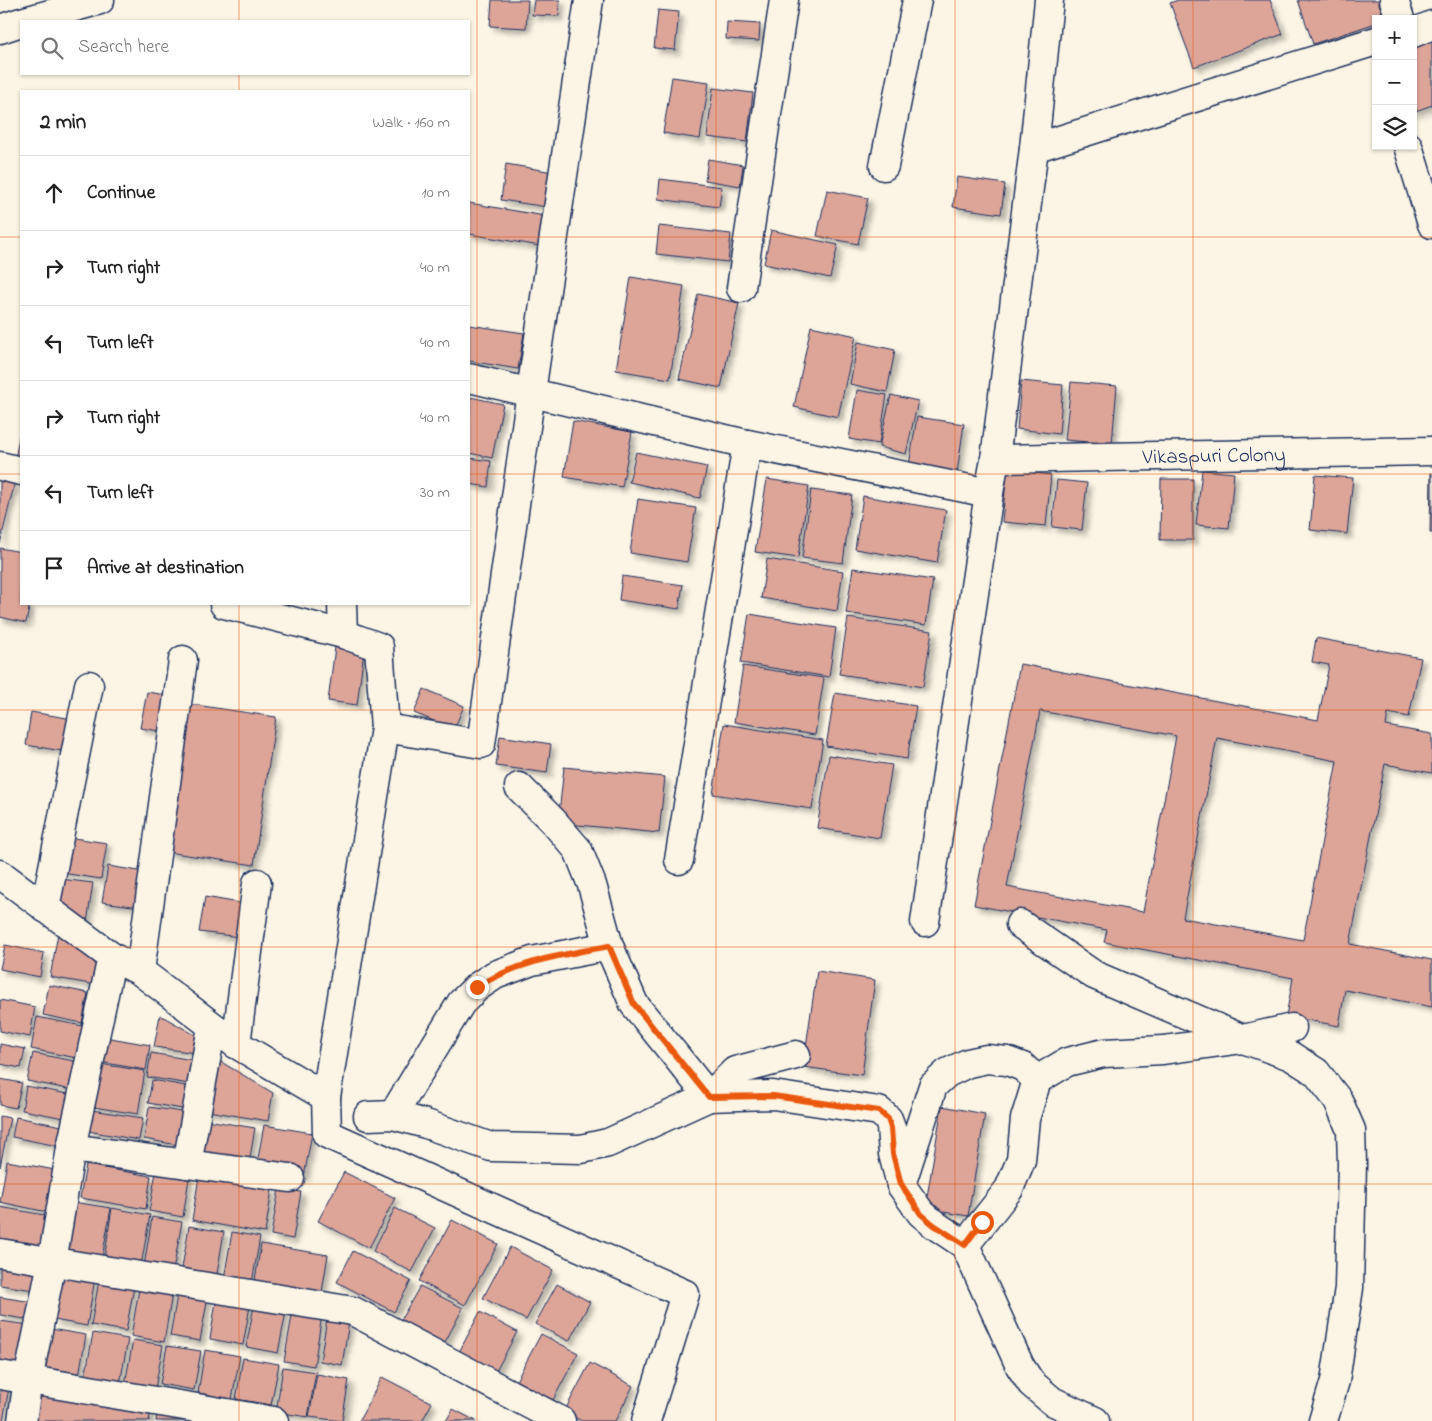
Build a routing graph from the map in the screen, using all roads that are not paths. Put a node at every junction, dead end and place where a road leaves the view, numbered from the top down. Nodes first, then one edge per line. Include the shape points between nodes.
1 (100, 0) edge
2 (589, 0) edge
3 (784, 0) edge
4 (917, 0) edge
5 (1049, 0) edge
6 (1394, 0) edge
7 (62, 4) edge
8 (1399, 15) edge
9 (27, 20) edge
10 (20, 22) edge
11 (1432, 25) edge
12 (0, 29) edge
13 (1417, 31) edge
14 (1372, 42) edge
15 (1034, 148) junction
16 (1409, 150) edge
17 (884, 166) dead end
18 (1432, 224) edge
19 (741, 288) dead end
20 (470, 378) edge
21 (530, 392) junction
22 (747, 444) junction
23 (1432, 451) edge
24 (995, 459) junction
25 (0, 466) edge
26 (20, 471) edge
27 (989, 492) junction
28 (228, 605) edge
29 (342, 605) edge
30 (343, 634) junction
31 (183, 660) dead end
32 (89, 684) dead end
33 (385, 728) junction
34 (519, 787) dead end
35 (679, 860) dead end
36 (0, 874) edge
37 (257, 883) dead end
38 (45, 908) junction
39 (924, 922) dead end
40 (1020, 924) dead end
41 (609, 946) junction
42 (112, 957) junction
43 (140, 971) junction
44 (212, 1027) junction
45 (1292, 1028) dead end
46 (1243, 1039) junction
47 (236, 1044) junction
48 (796, 1055) dead end
49 (1037, 1080) junction
50 (326, 1097) junction
51 (709, 1097) junction
52 (71, 1148) junction
53 (187, 1164) junction
54 (290, 1178) dead end
55 (901, 1184) junction
56 (965, 1245) junction
57 (0, 1254) edge
58 (52, 1262) junction
59 (0, 1375) edge
60 (28, 1380) junction
61 (22, 1421) edge
62 (274, 1421) edge
63 (562, 1421) edge
64 (646, 1421) edge
65 (1095, 1421) edge
66 (1323, 1421) edge

1 - 7 street
2 - 21 street
3 - 19 street
4 - 17 street
5 - 15 street
6 - 8 street
7 - 9 street
10 - 12 street
11 - 13 street
14 - 15 street
15 - 24 street
16 - 18 street
20 - 21 street
21 - 22 street
21 - 33 street via 481,744
22 - 27 street
22 - 35 street
23 - 24 street, Vikaspuri Colony
24 - 27 street
25 - 26 street
27 - 39 street
28 - 30 street
29 - 30 street
30 - 33 street via 379,647
31 - 43 street
32 - 38 street
33 - 50 street
34 - 41 street via 578,850 592,885
36 - 38 street
37 - 47 street
38 - 42 street
40 - 46 street via 1094,975
41 - 51 street via 634,1004
41 - 51 street via 532,961 495,975 477,987 461,1003 380,1115 426,1124 492,1146 580,1149 608,1143
42 - 43 street
42 - 52 street
43 - 44 street
44 - 47 street
44 - 53 street
45 - 46 street
46 - 49 street via 1163,1050 1104,1053 1067,1062
46 - 66 street via 1291,1056 1316,1072 1338,1100 1351,1130 1349,1288 1335,1380
47 - 50 street
48 - 51 street via 735,1071
49 - 55 street via 1023,1067 987,1059 968,1063 947,1073 933,1086
49 - 56 street via 1025,1119 1021,1160 1009,1189
50 - 64 street via 326,1134 685,1294
51 - 55 street via 773,1096 879,1111 888,1119 891,1128 893,1154
52 - 53 street
52 - 58 street
53 - 54 street
55 - 56 street via 921,1214
56 - 65 street via 1020,1366 1031,1383 1052,1402
57 - 58 street
58 - 60 street
58 - 63 street via 353,1311
59 - 60 street
60 - 61 street
60 - 62 street

